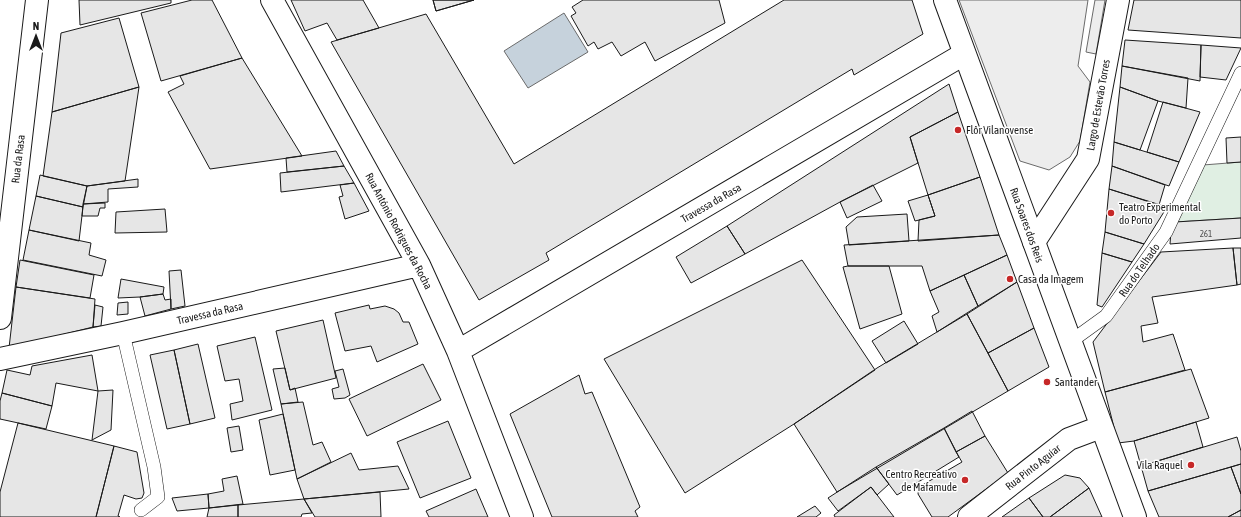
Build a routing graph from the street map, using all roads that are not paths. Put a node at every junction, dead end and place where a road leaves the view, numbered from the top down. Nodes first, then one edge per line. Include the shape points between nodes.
1 (37, 0) edge
2 (272, 0) edge
3 (945, 0) edge
4 (1118, 0) edge
5 (964, 54) junction
6 (1241, 73) edge
7 (1034, 242) junction
8 (419, 265) junction
9 (3, 276) edge
10 (0, 318) edge
11 (123, 333) junction
12 (1070, 342) junction
13 (458, 352) junction
14 (0, 359) edge
15 (1101, 427) junction
16 (141, 510) dead end
17 (522, 517) edge
18 (969, 517) edge
19 (1135, 517) edge

1 - 9 street, Rua da Rasa
2 - 8 street, Rua António Rodrigues da Rocha
3 - 5 street, Rua Soares dos Reis
4 - 7 street, Largo de Estevão Torres via 1088,159
5 - 7 street, Rua Soares dos Reis
5 - 13 street, Travessa da Rasa
6 - 12 lane, Rua do Telhado via 1166,232 1106,316
7 - 12 street, Rua Soares dos Reis
8 - 11 street, Travessa da Rasa
8 - 13 street, Rua António Rodrigues da Rocha
9 - 10 street, Rua da Rasa
11 - 14 street, Travessa da Rasa
11 - 16 lane via 154,467 158,497
12 - 15 street, Rua Soares dos Reis
13 - 17 street, Rua António Rodrigues da Rocha
15 - 18 street, Rua Pinto Aguiar via 1069,439
15 - 19 street, Rua Soares dos Reis

